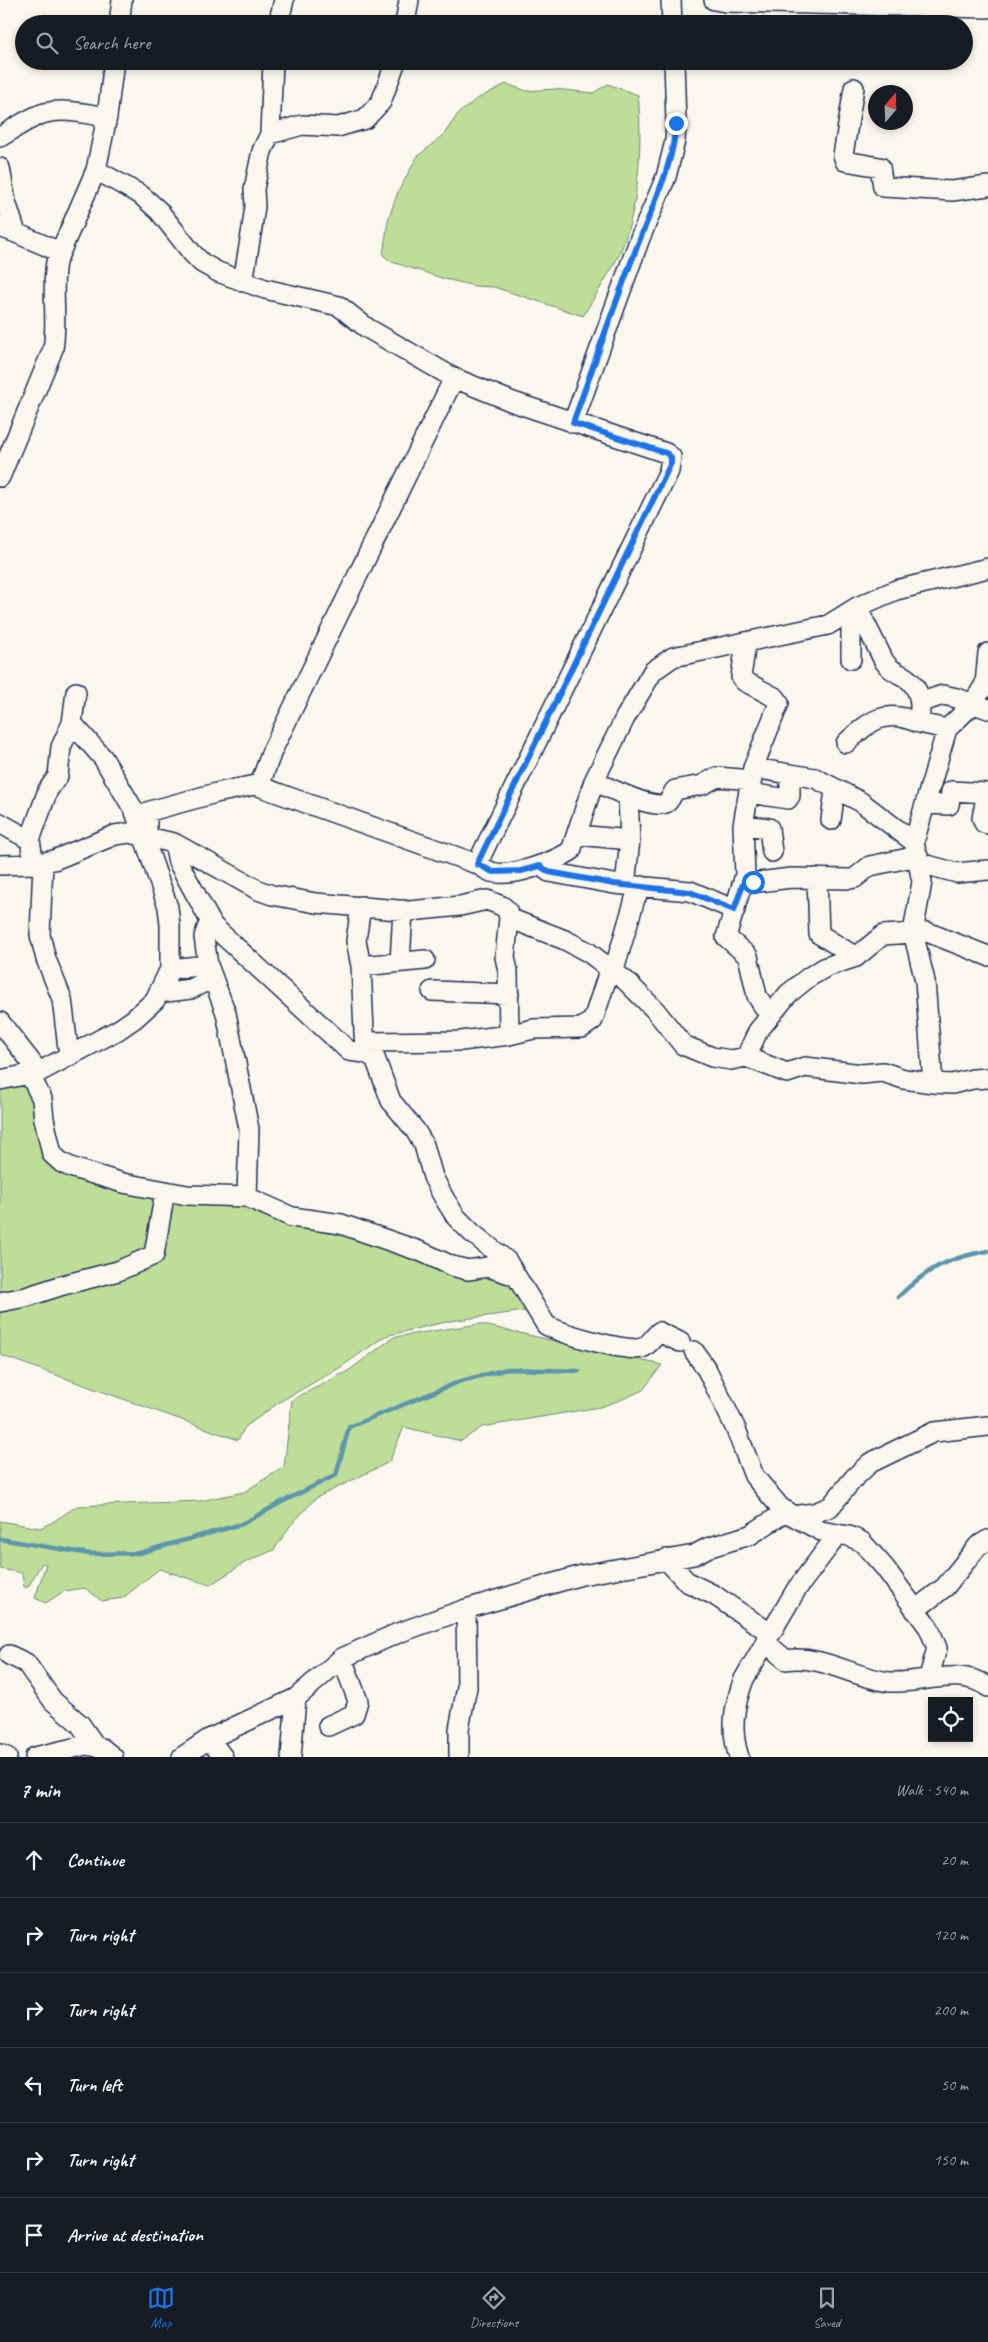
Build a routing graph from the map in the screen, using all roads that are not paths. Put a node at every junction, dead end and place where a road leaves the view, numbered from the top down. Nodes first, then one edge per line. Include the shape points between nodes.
1 (122, 0) edge
2 (284, 0) edge
3 (409, 0) edge
4 (671, 0) edge
5 (714, 0) edge
6 (988, 8) edge
7 (120, 15) edge
8 (280, 15) edge
9 (406, 15) edge
10 (672, 15) edge
11 (113, 70) edge
12 (273, 70) edge
13 (393, 70) edge
14 (674, 70) edge
15 (854, 88) dead end
16 (107, 116) junction
17 (270, 134) junction
18 (0, 137) edge
19 (0, 168) edge
20 (96, 170) junction
21 (988, 186) edge
22 (8, 230) edge
23 (60, 252) junction
24 (243, 282) junction
25 (454, 378) junction
26 (573, 423) junction
27 (0, 477) edge
28 (988, 568) edge
29 (854, 610) junction
30 (746, 643) junction
31 (988, 653) edge
32 (851, 659) dead end
33 (76, 692) dead end
34 (922, 702) junction
35 (980, 707) edge
36 (72, 723) junction
37 (919, 723) junction
38 (947, 729) junction
39 (846, 743) dead end
40 (790, 774) junction
41 (751, 780) junction
42 (594, 781) junction
43 (931, 782) junction
44 (260, 784) junction
45 (835, 790) junction
46 (951, 791) junction
47 (988, 793) edge
48 (628, 796) junction
49 (926, 804) junction
50 (831, 820) dead end
51 (0, 824) edge
52 (988, 824) edge
53 (743, 825) junction
54 (578, 835) junction
55 (145, 836) junction
56 (30, 840) junction
57 (630, 840) junction
58 (174, 843) junction
59 (772, 852) dead end
60 (917, 854) junction
61 (38, 863) junction
62 (477, 864) junction
63 (0, 866) edge
64 (540, 866) junction
65 (988, 870) edge
66 (817, 878) junction
67 (743, 884) junction
68 (633, 886) junction
69 (361, 906) junction
70 (403, 910) junction
71 (734, 910) junction
72 (509, 918) junction
73 (213, 926) junction
74 (913, 932) junction
75 (988, 956) edge
76 (856, 957) junction
77 (425, 960) dead end
78 (400, 962) junction
79 (361, 966) junction
80 (170, 969) junction
81 (612, 969) junction
82 (210, 972) junction
83 (432, 991) dead end
84 (158, 993) junction
85 (509, 994) junction
86 (770, 1016) junction
87 (0, 1022) edge
88 (509, 1035) junction
89 (366, 1048) junction
90 (69, 1056) junction
91 (746, 1057) junction
92 (35, 1074) junction
93 (988, 1078) edge
94 (0, 1080) edge
95 (933, 1084) junction
96 (165, 1191) junction
97 (247, 1197) junction
98 (513, 1275) junction
99 (0, 1302) edge
100 (988, 1426) edge
101 (790, 1514) junction
102 (838, 1534) junction
103 (988, 1540) edge
104 (666, 1559) junction
105 (466, 1610) junction
106 (915, 1610) junction
107 (767, 1637) junction
108 (9, 1655) dead end
109 (342, 1658) junction
110 (929, 1678) junction
111 (988, 1687) edge
112 (296, 1698) junction
113 (328, 1726) dead end
114 (209, 1739) junction
115 (96, 1747) junction
116 (0, 1754) edge
117 (7, 1757) edge
118 (35, 1757) edge
119 (113, 1757) edge
120 (182, 1757) edge
121 (223, 1757) edge
122 (291, 1757) edge
123 (459, 1757) edge
124 (738, 1757) edge

1 - 7 street
2 - 8 street
3 - 9 street
4 - 10 street
5 - 6 street
11 - 16 street
12 - 17 street
13 - 17 street via 381,102 365,119 338,127 302,125
14 - 26 street via 675,141 668,168
15 - 21 street via 843,155 845,161 880,167 883,187 952,191
16 - 18 street via 52,112
16 - 20 street
17 - 24 street via 262,151 254,189 255,206
19 - 22 street
20 - 23 street
20 - 24 street via 126,185 159,211 202,263
22 - 23 street
23 - 27 street via 54,276 57,328 53,349
24 - 25 street via 339,306 367,328
25 - 26 street
25 - 44 street via 272,751
26 - 62 street via 666,453 671,457 671,463
28 - 29 street via 896,590
29 - 30 street via 828,625
29 - 32 street
29 - 34 street via 889,668 912,683
30 - 41 street via 741,676 744,681 779,700
30 - 42 street via 673,657 653,671
31 - 35 street
33 - 36 street
34 - 35 street via 943,695
34 - 37 street
35 - 38 street
36 - 55 street via 106,763
36 - 56 street via 61,747 58,776 48,790
37 - 38 street
37 - 39 street via 882,716 871,720
38 - 43 street
40 - 41 street
40 - 41 street via 788,799
40 - 45 street via 815,778
41 - 48 street via 717,777 702,785 676,790 669,801 662,804
41 - 53 street
42 - 48 street
42 - 54 street
43 - 46 street via 944,784
43 - 49 street
44 - 55 street via 150,812
44 - 62 street
45 - 50 street
45 - 60 street via 861,802
46 - 47 street
46 - 49 street via 949,805
47 - 52 street via 982,818
48 - 57 street
49 - 60 street
51 - 56 street
53 - 59 street via 769,828
53 - 67 street
54 - 57 street
54 - 64 street via 571,851
55 - 58 street
55 - 61 street via 115,835
55 - 80 street via 168,907
56 - 61 street
57 - 68 street
58 - 69 street via 258,890 298,900
58 - 73 street via 178,862
60 - 65 street via 958,873
60 - 66 street via 870,866 855,878
60 - 74 street via 922,882
61 - 63 street
61 - 90 street via 40,935 62,998
62 - 64 street via 493,872 521,871
64 - 68 street via 549,872
66 - 67 street
66 - 76 street via 819,934
67 - 71 street
68 - 71 street via 690,892
68 - 81 street via 635,899
69 - 70 street
69 - 79 street via 356,934
70 - 72 street via 460,906 487,900 507,910
70 - 78 street
71 - 86 street via 726,937 748,956 757,996
72 - 81 street via 565,940
72 - 85 street via 505,957
73 - 82 street via 207,928 204,937
73 - 89 street via 349,1051
74 - 75 street via 927,932
74 - 76 street via 883,935
74 - 95 street via 925,981
76 - 86 street via 826,967 809,977 788,994
77 - 78 street
78 - 79 street
79 - 89 street
80 - 82 street
80 - 84 street
81 - 88 street via 593,1020 588,1025 582,1028 534,1029
81 - 91 street via 655,1010 683,1045 712,1057 732,1060
82 - 84 street via 191,989
82 - 97 street via 226,1013 248,1129
83 - 85 street
84 - 90 street via 155,1000 134,1019
85 - 88 street
86 - 91 street
87 - 92 street
88 - 89 street
89 - 98 street via 375,1058 391,1101 424,1144 433,1177 456,1217 507,1262 513,1269
90 - 92 street
91 - 95 street via 787,1073 805,1067 862,1074 883,1072
92 - 94 street
92 - 96 street via 52,1154 62,1163 123,1183
93 - 95 street
96 - 97 street
96 - 99 street via 154,1255 118,1271
97 - 98 street via 292,1217 361,1230 452,1266 468,1270 488,1267
98 - 101 street via 546,1325 556,1331 635,1349 645,1346 659,1332 687,1347 707,1370 754,1476
100 - 101 street via 934,1432 870,1463 830,1507 814,1513
101 - 102 street via 810,1526
101 - 104 street via 750,1535 694,1555
102 - 106 street via 862,1542
102 - 107 street via 796,1590
103 - 106 street via 978,1546 944,1587
104 - 105 street via 582,1576
104 - 107 street via 686,1582 714,1595
105 - 109 street via 398,1633
105 - 123 street via 467,1687 459,1730
106 - 110 street via 936,1643
107 - 110 street via 786,1660 806,1658 892,1682
107 - 124 street via 738,1694 733,1722
108 - 115 street via 26,1664 52,1701 80,1724
109 - 112 street
109 - 113 street via 358,1701 354,1714
110 - 111 street via 976,1680
112 - 114 street
112 - 122 street
114 - 120 street
114 - 121 street
115 - 118 street via 86,1745
115 - 119 street
116 - 117 street

